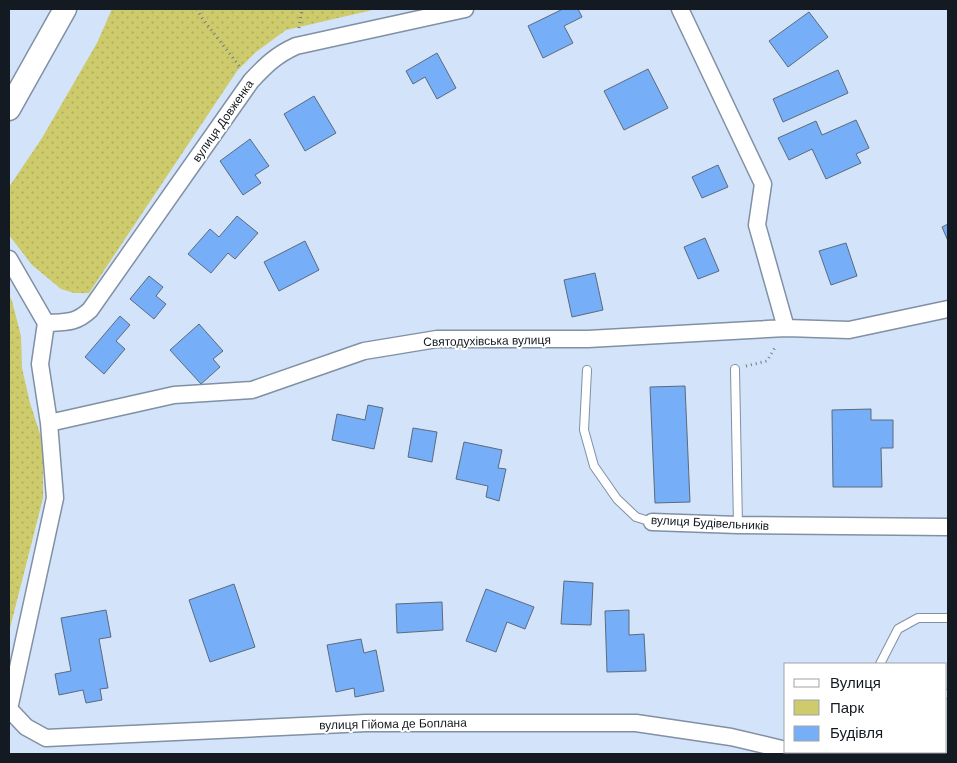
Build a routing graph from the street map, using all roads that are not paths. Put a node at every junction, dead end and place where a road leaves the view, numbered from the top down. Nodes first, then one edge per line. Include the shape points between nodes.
1 (65, 9) edge
2 (465, 9) edge
3 (680, 9) edge
4 (9, 109) edge
5 (9, 259) edge
6 (948, 309) edge
7 (46, 323) junction
8 (786, 328) junction
9 (735, 369) road end
10 (587, 370) dead end
11 (49, 423) junction
12 (652, 522) joint
13 (738, 526) junction
14 (948, 528) edge
15 (948, 618) edge
16 (881, 663) edge
17 (9, 709) edge
18 (784, 750) edge

1 - 4 main road
2 - 7 street, вулиця Довженка via 296,46 268,62 251,81 90,310 73,322
3 - 8 street via 763,184 757,225
5 - 7 street
6 - 8 street, Святодухівська вулиця via 849,330
7 - 11 street via 40,364
8 - 11 street, Святодухівська вулиця via 588,339 437,340 364,351 252,390 174,395
9 - 13 lane
10 - 12 lane, вулиця Будівельників via 584,430 594,466 616,499 636,517
11 - 17 street via 55,498
12 - 13 street, вулиця Будівельників
13 - 14 street, вулиця Будівельників
15 - 16 lane via 918,618 898,629
17 - 18 street, вулиця Гійома де Боплана via 26,727 46,738 366,723 636,722 731,737

